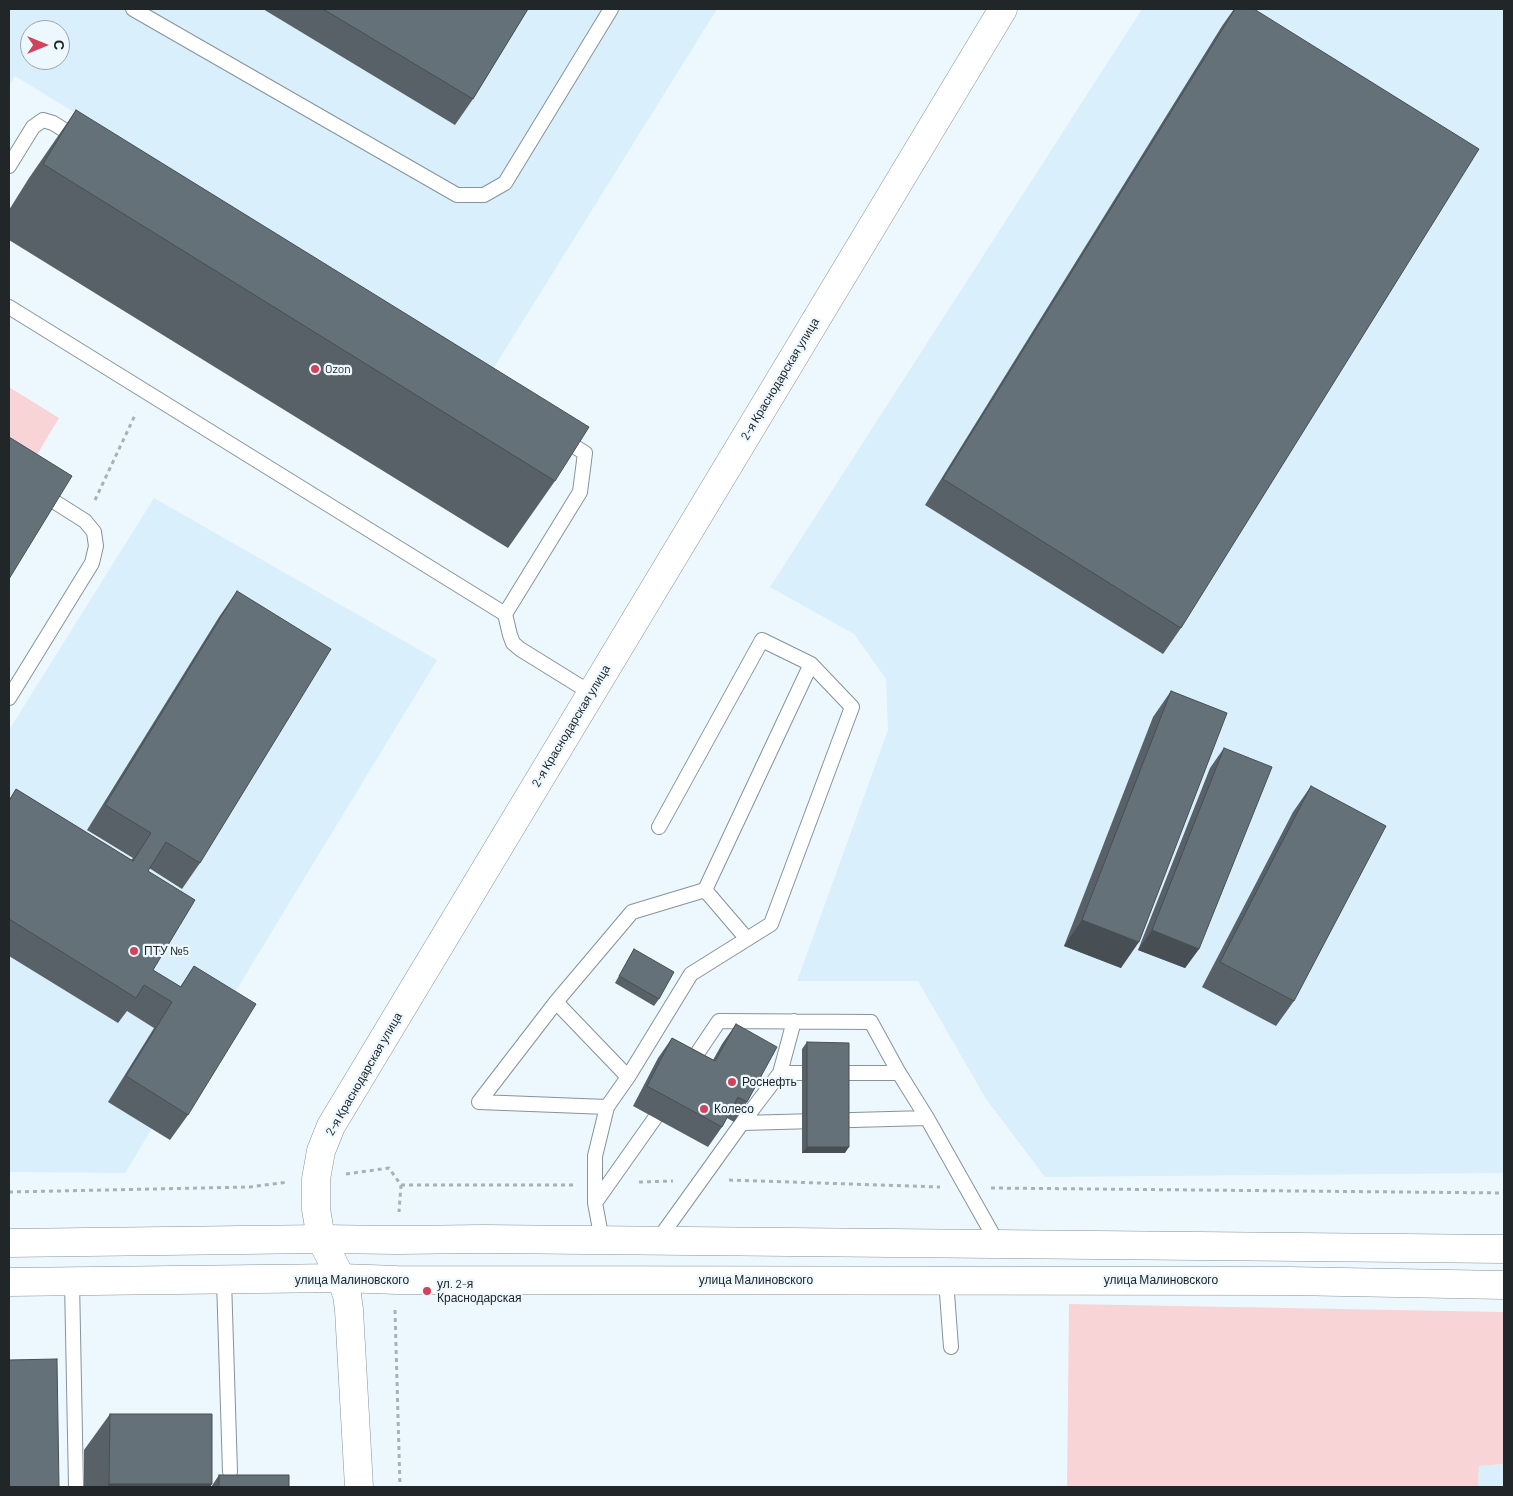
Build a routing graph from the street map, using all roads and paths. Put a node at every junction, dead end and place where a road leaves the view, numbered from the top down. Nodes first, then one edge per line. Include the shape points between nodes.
1 (133, 9) edge
2 (611, 9) edge
3 (1003, 9) edge
4 (86, 144) edge
5 (9, 166) edge
6 (9, 307) edge
7 (146, 392) junction
8 (546, 428) edge
9 (9, 473) edge
10 (85, 521) junction
11 (505, 614) junction
12 (811, 664) junction
13 (591, 693) junction
14 (9, 698) edge
15 (659, 827) dead end
16 (705, 890) junction
17 (748, 939) junction
18 (556, 1002) junction
19 (794, 1022) junction
20 (685, 1072) edge
21 (780, 1073) junction
22 (899, 1073) junction
23 (628, 1077) junction
24 (607, 1107) junction
25 (655, 1118) dead end
26 (926, 1118) junction
27 (742, 1123) junction
28 (389, 1168) dead end
29 (401, 1185) dead end
30 (250, 1187) dead end
31 (9, 1192) edge
32 (595, 1203) junction
33 (322, 1238) junction
34 (602, 1240) junction
35 (658, 1240) junction
36 (9, 1243) edge
37 (998, 1244) junction
38 (1504, 1249) edge
39 (341, 1278) junction
40 (224, 1280) junction
41 (946, 1280) junction
42 (72, 1281) junction
43 (9, 1282) edge
44 (1504, 1285) edge
45 (395, 1311) dead end
46 (951, 1347) dead end
47 (230, 1472) dead end
48 (76, 1487) edge
49 (359, 1487) edge
50 (400, 1487) edge

1 - 2 lane via 457,195 484,195 505,183
3 - 13 main road, 2-я Краснодарская улица
4 - 5 lane via 43,120 33,127
6 - 7 lane
7 - 10 path
7 - 11 lane
8 - 11 lane via 585,453 580,492
9 - 10 lane
10 - 14 lane via 94,532 96,546 92,563
11 - 13 lane via 513,643
12 - 15 lane via 762,640
12 - 16 lane
12 - 17 lane via 852,707 771,924
13 - 33 main road, 2-я Краснодарская улица via 331,1126 316,1179 316,1209
16 - 17 lane
16 - 18 lane via 632,912
17 - 23 lane via 691,974
18 - 23 lane
18 - 24 lane via 479,1102
19 - 20 lane via 719,1021
19 - 21 lane
19 - 22 lane via 871,1022
21 - 22 lane
21 - 27 lane
22 - 26 lane
23 - 24 lane
24 - 32 lane via 595,1156
25 - 32 lane
26 - 27 lane
26 - 37 lane
27 - 35 lane
28 - 29 path
30 - 31 path
32 - 34 lane
33 - 34 main road
33 - 36 main road
33 - 39 main road, 2-я Краснодарская улица
34 - 35 main road
35 - 37 main road
37 - 38 main road
39 - 40 main road, улица Малиновского
39 - 41 main road, улица Малиновского
39 - 49 main road, 2-я Краснодарская улица via 349,1310
40 - 42 main road, улица Малиновского
40 - 47 lane
41 - 44 main road, улица Малиновского
41 - 46 lane
42 - 43 main road, улица Малиновского
42 - 48 lane
45 - 50 path

